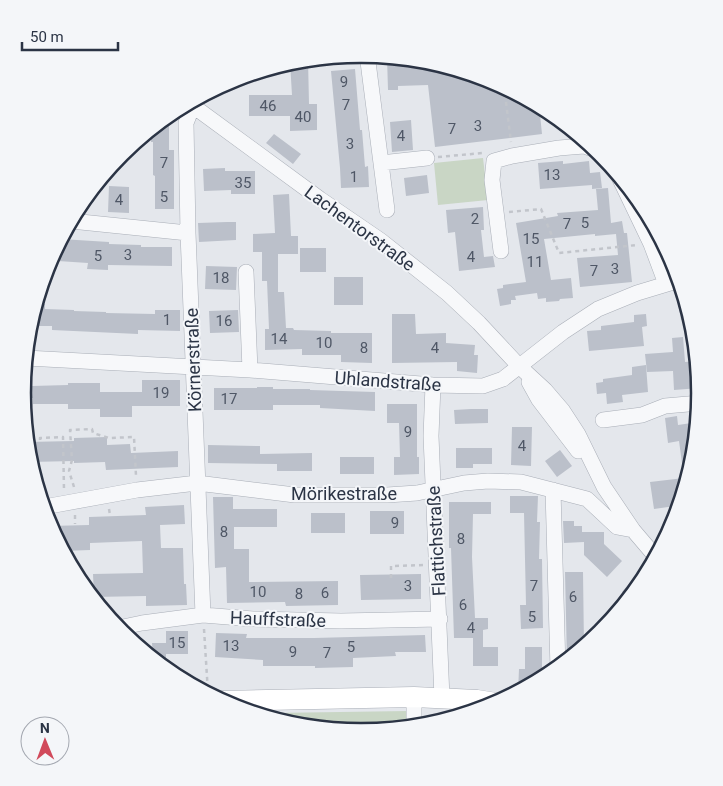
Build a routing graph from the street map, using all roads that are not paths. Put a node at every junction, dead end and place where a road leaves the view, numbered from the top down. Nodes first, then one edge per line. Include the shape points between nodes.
1 (367, 63) edge
2 (195, 107) edge
3 (189, 111) edge
4 (580, 146) edge
5 (427, 158) road end
6 (381, 163) junction
7 (634, 206) edge
8 (388, 210) dead end
9 (79, 222) edge
10 (188, 233) junction
11 (501, 251) dead end
12 (246, 272) dead end
13 (671, 279) edge
14 (673, 282) edge
15 (33, 358) edge
16 (194, 367) junction
17 (520, 367) junction
18 (250, 370) junction
19 (434, 384) junction
20 (692, 404) edge
21 (604, 420) dead end
22 (197, 483) junction
23 (434, 489) junction
24 (553, 490) junction
25 (51, 506) edge
26 (633, 530) junction
27 (651, 552) edge
28 (203, 615) junction
29 (440, 619) junction
30 (127, 626) edge
31 (558, 659) edge
32 (414, 697) junction
33 (442, 698) junction
34 (241, 701) edge
35 (481, 701) edge
36 (414, 719) edge

1 - 6 street
2 - 17 street, Lachentorstraße via 380,240 447,293
3 - 10 street, Körnerstraße via 186,123
4 - 11 street via 512,156 494,162 492,180
5 - 6 street
6 - 8 street
7 - 13 street
9 - 10 street
10 - 16 street, Körnerstraße
12 - 18 street
14 - 17 street, Uhlandstraße via 598,309
15 - 16 street, Uhlandstraße
16 - 18 street, Uhlandstraße
16 - 22 street, Körnerstraße
17 - 19 street, Uhlandstraße via 503,380 483,386
17 - 26 street, Lachentorstraße via 563,411 604,487
18 - 19 street, Uhlandstraße
19 - 23 street, Flattichstraße via 431,436
20 - 21 street via 665,406 642,415
22 - 23 street, Mörikestraße via 295,494 387,495
22 - 25 street, Mörikestraße
22 - 28 street, Körnerstraße
23 - 24 street, Mörikestraße via 488,481 521,482
23 - 29 street, Flattichstraße
24 - 26 street, Mörikestraße via 586,499 617,527
24 - 31 street
26 - 27 street, Lachentorstraße
28 - 29 street, Hauffstraße via 342,621
28 - 30 street, Hauffstraße
29 - 33 street, Flattichstraße
32 - 33 street
32 - 34 street
32 - 36 street
33 - 35 street

